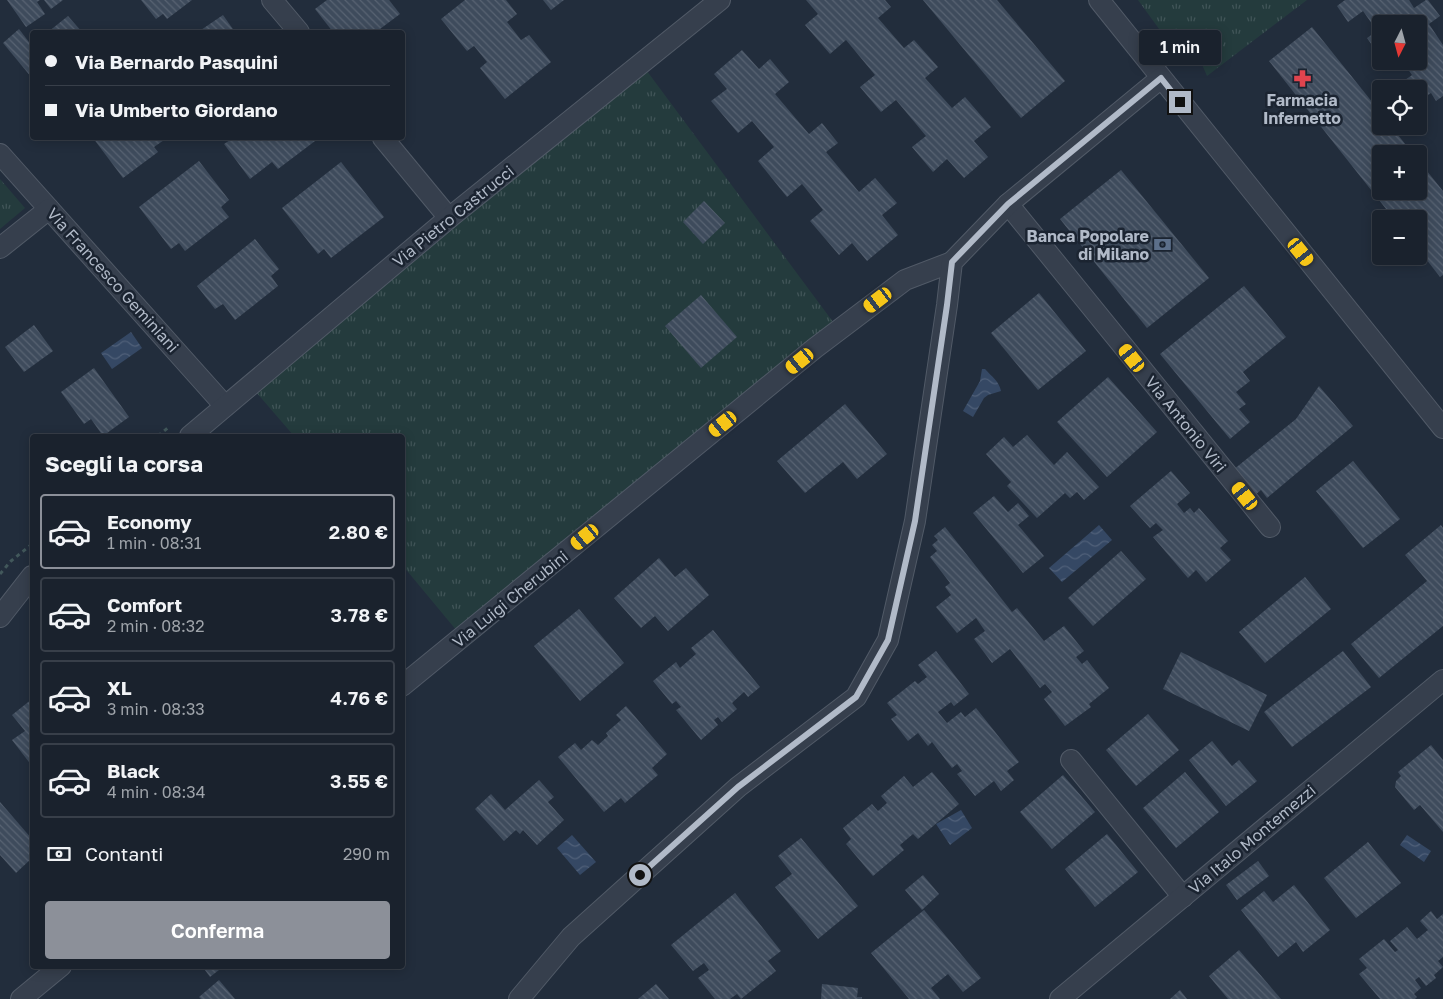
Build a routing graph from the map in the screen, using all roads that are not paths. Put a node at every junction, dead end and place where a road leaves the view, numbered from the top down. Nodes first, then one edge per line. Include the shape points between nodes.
1 (272, 0) edge
2 (720, 0) edge
3 (1099, 0) edge
4 (297, 30) edge
5 (1161, 78) junction
6 (385, 140) edge
7 (2, 160) edge
8 (1008, 204) junction
9 (49, 209) junction
10 (449, 218) junction
11 (0, 248) edge
12 (952, 262) junction
13 (225, 406) junction
14 (1443, 428) edge
15 (192, 434) edge
16 (1270, 527) dead end
17 (30, 579) edge
18 (0, 618) edge
19 (1443, 680) edge
20 (405, 684) edge
21 (1071, 760) dead end
22 (1183, 897) junction
23 (57, 969) edge
24 (21, 999) edge
25 (519, 999) edge
26 (1060, 999) edge

1 - 4 street
2 - 10 street, Via Pietro Castrucci
3 - 5 street
5 - 8 street
5 - 14 street
6 - 10 street
7 - 9 street, Via Francesco Geminiani
8 - 12 street
8 - 16 street, Via Antonio Viri
9 - 11 street
9 - 13 street, Via Francesco Geminiani
10 - 13 street, Via Pietro Castrucci
12 - 20 street, Via Luigi Cherubini via 905,280 815,348
12 - 25 street via 913,530 888,640 856,697 738,787 570,937
13 - 15 street, Via Pietro Castrucci
17 - 18 street
19 - 22 street, Via Italo Montemezzi
21 - 22 street
22 - 26 street, Via Italo Montemezzi
23 - 24 street

